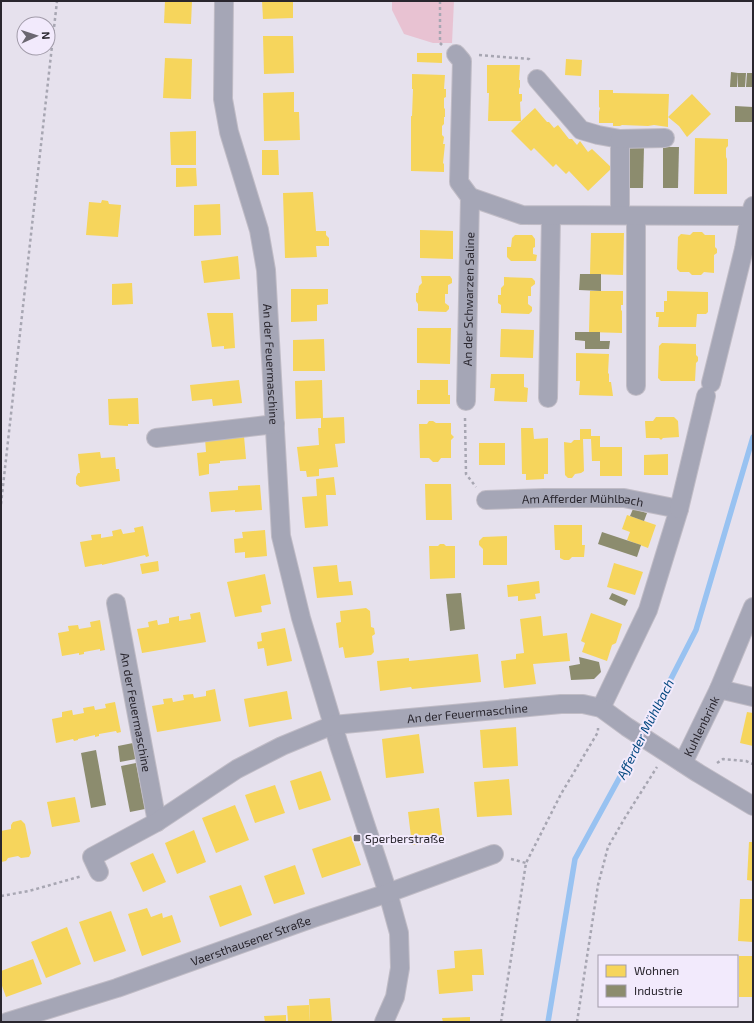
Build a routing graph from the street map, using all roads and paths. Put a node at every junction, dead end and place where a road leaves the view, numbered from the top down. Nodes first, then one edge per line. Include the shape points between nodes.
1 (57, 1) edge
2 (224, 1) edge
3 (440, 1) edge
4 (459, 57) junction
5 (537, 79) joint
6 (665, 138) dead end
7 (620, 139) junction
8 (470, 197) junction
9 (752, 211) edge
10 (628, 215) junction
11 (551, 216) junction
12 (636, 386) dead end
13 (548, 398) dead end
14 (466, 401) joint
15 (275, 424) junction
16 (156, 438) dead end
17 (486, 500) joint
18 (1, 504) edge
19 (679, 509) junction
20 (116, 603) dead end
21 (753, 607) edge
22 (719, 689) junction
23 (753, 697) edge
24 (601, 708) junction
25 (333, 725) junction
26 (663, 750) junction
27 (683, 763) junction
28 (753, 764) edge
29 (698, 773) junction
30 (753, 806) edge
31 (157, 822) junction
32 (494, 854) dead end
33 (99, 872) joint
34 (388, 893) junction
35 (1, 896) edge
36 (7, 1022) edge
37 (384, 1022) edge
38 (501, 1022) edge
39 (576, 1022) edge

1 - 18 path
2 - 15 street, An der Feuermaschine via 223,99 229,132 259,230 266,270
3 - 4 path via 440,43
4 - 5 path via 474,54 529,59
4 - 8 street via 459,182
5 - 7 street via 581,130
6 - 7 street
7 - 10 street
8 - 11 street via 522,216
8 - 14 street, An der Schwarzen Saline
9 - 10 street
9 - 19 street
10 - 11 street
10 - 12 street
11 - 13 street
14 - 17 path via 466,474
15 - 16 street
15 - 25 street, An der Feuermaschine via 281,536 301,618
17 - 19 street, Am Afferder Mühlbach via 624,498
19 - 24 street via 648,610
20 - 31 street, An der Feuermaschine
21 - 22 street, Kuhlenbrink
22 - 23 street, Kuhlenbrink
22 - 27 street, Kuhlenbrink
24 - 25 street, An der Feuermaschine via 583,704 561,704
24 - 26 street
24 - 38 path via 598,732 561,794 526,863
25 - 31 street, An der Feuermaschine via 282,746 237,769
25 - 34 street, An der Feuermaschine
26 - 27 street
26 - 39 path via 608,847 598,884
27 - 29 street
28 - 29 path via 723,759
29 - 30 street
31 - 33 street, An der Feuermaschine via 92,857
32 - 34 street, Vaersthausener Straße
33 - 35 path
34 - 36 street, Vaersthausener Straße via 117,988
34 - 37 street via 399,933 400,968 395,997

